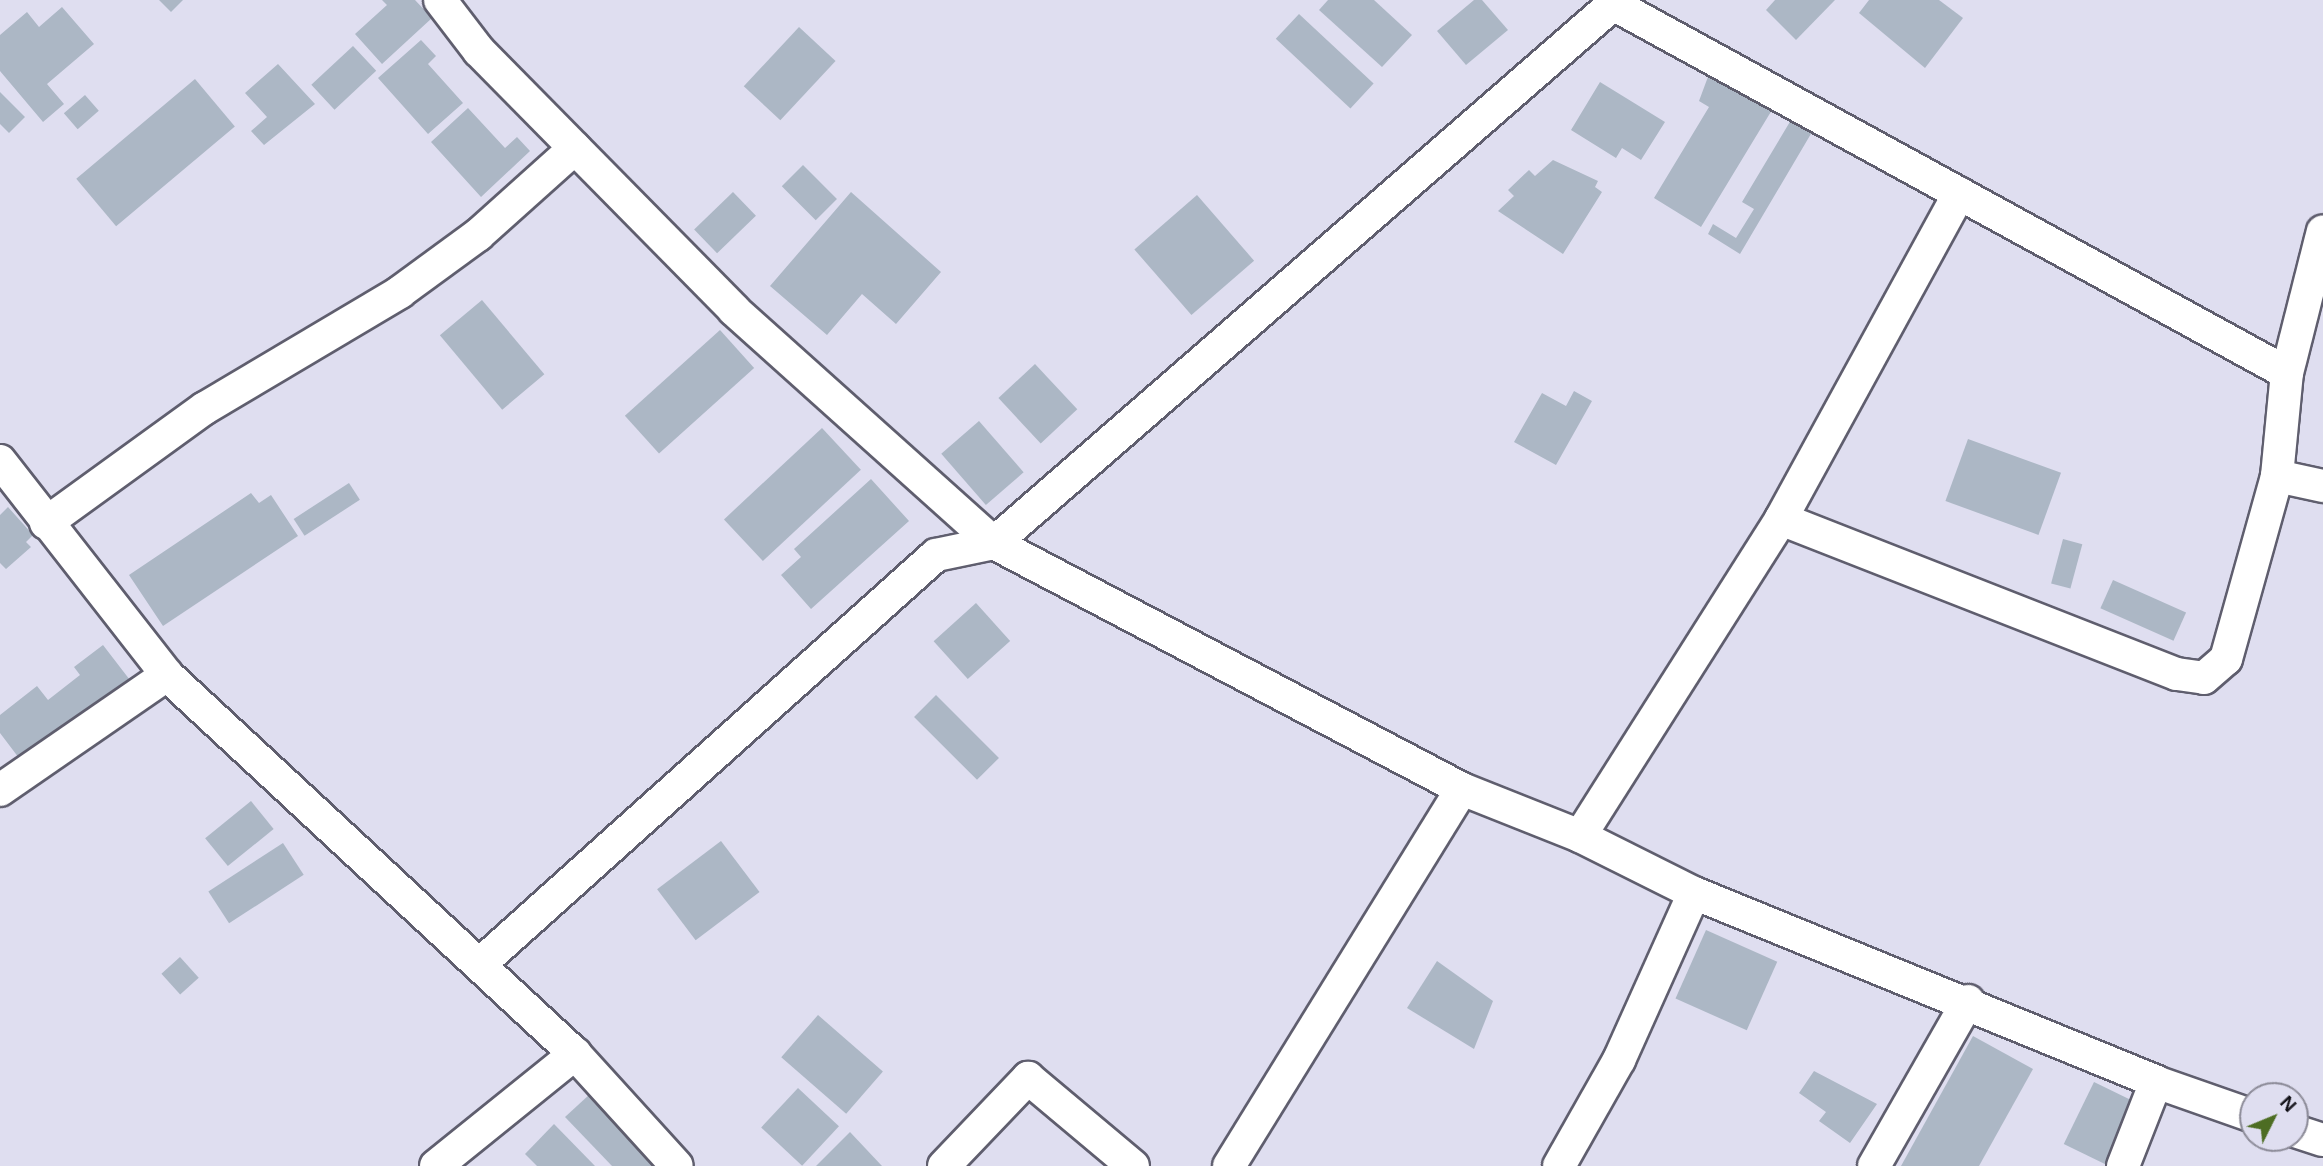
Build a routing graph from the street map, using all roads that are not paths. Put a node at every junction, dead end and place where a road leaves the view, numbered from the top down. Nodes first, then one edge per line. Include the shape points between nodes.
1 (440, 0) edge
2 (1616, 2) edge
3 (575, 148) junction
4 (1959, 194) junction
5 (2323, 232) edge
6 (2287, 373) junction
7 (0, 461) edge
8 (2277, 476) junction
9 (2323, 486) edge
10 (1781, 519) junction
11 (46, 523) junction
12 (994, 543) junction
13 (167, 675) junction
14 (1462, 789) junction
15 (0, 790) edge
16 (1580, 835) junction
17 (1694, 894) junction
18 (479, 965) junction
19 (1968, 1001) junction
20 (575, 1054) junction
21 (2155, 1082) junction
22 (2239, 1111) edge
23 (436, 1166) edge
24 (677, 1166) edge
25 (944, 1166) edge
26 (1133, 1166) edge
27 (1229, 1166) edge
28 (1559, 1166) edge
29 (1874, 1166) edge
30 (2123, 1166) edge

1 - 3 street via 479,51
2 - 4 street
2 - 12 street
3 - 11 street via 478,235 400,292 205,408
3 - 12 street via 734,310
4 - 6 street
4 - 10 street
5 - 6 street
6 - 8 street
7 - 11 street
8 - 9 street
8 - 10 street via 2226,659 2204,678 2177,674
10 - 16 street
11 - 13 street
12 - 14 street
12 - 18 street via 936,555
13 - 15 street
13 - 18 street
14 - 16 street
14 - 27 street
16 - 17 street
17 - 19 street
17 - 28 street via 1619,1060
18 - 20 street
19 - 21 street
19 - 29 street
20 - 23 street
20 - 24 street
21 - 22 street
21 - 30 street
25 - 26 street via 1028,1078

